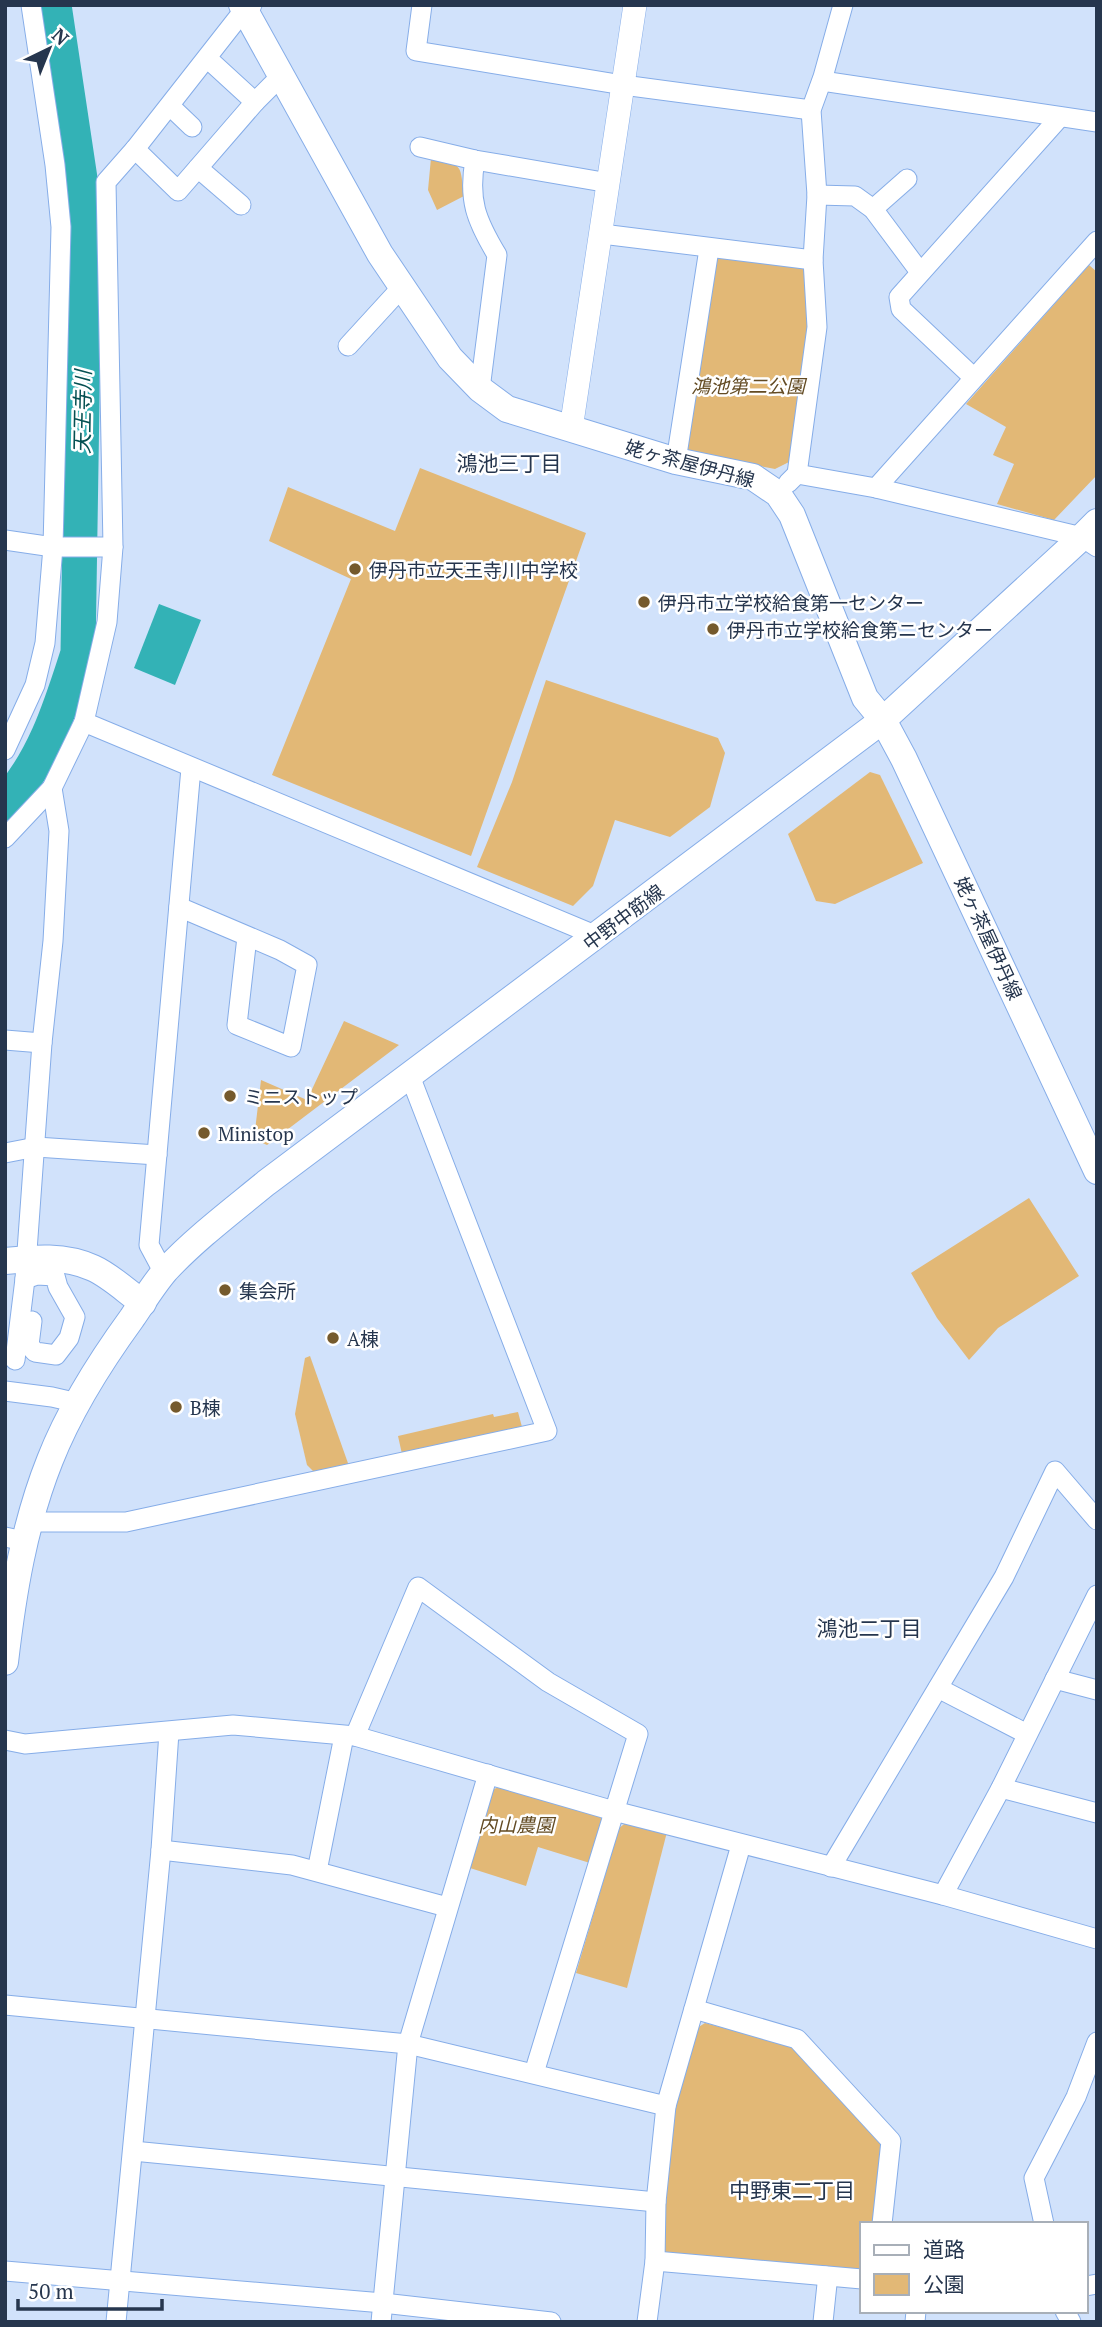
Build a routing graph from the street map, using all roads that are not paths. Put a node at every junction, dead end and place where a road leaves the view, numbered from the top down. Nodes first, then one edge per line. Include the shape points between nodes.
1 (31, 5) edge
2 (422, 5) edge
3 (635, 5) edge
4 (843, 5) edge
5 (246, 7) edge
6 (207, 58) junction
7 (822, 81) junction
8 (284, 82) junction
9 (622, 85) junction
10 (255, 102) junction
11 (170, 106) junction
12 (810, 110) junction
13 (1060, 117) junction
14 (1097, 122) edge
15 (192, 127) dead end
16 (420, 147) dead end
17 (135, 149) junction
18 (475, 160) junction
19 (198, 168) junction
20 (907, 178) dead end
21 (609, 183) junction
22 (817, 195) junction
23 (241, 205) dead end
24 (873, 209) junction
25 (602, 233) junction
26 (1097, 241) edge
27 (709, 249) junction
28 (813, 260) junction
29 (920, 272) junction
30 (402, 287) junction
31 (348, 346) dead end
32 (974, 379) junction
33 (480, 389) junction
34 (571, 429) junction
35 (676, 461) junction
36 (797, 474) junction
37 (876, 488) junction
38 (778, 494) junction
39 (1092, 535) edge
40 (5, 540) edge
41 (57, 547) junction
42 (108, 547) junction
43 (883, 720) junction
44 (84, 722) junction
45 (11, 730) edge
46 (5, 750) edge
47 (191, 768) junction
48 (52, 788) junction
49 (5, 838) edge
50 (179, 907) junction
51 (597, 936) junction
52 (247, 937) junction
53 (5, 1040) edge
54 (42, 1044) junction
55 (410, 1076) junction
56 (36, 1147) junction
57 (5, 1153) edge
58 (157, 1155) junction
59 (1097, 1171) edge
60 (23, 1269) edge
61 (164, 1273) junction
62 (143, 1303) junction
63 (15, 1360) dead end
64 (5, 1391) edge
65 (78, 1403) junction
66 (1097, 1520) edge
67 (20, 1533) edge
68 (1097, 1595) edge
69 (5, 1662) edge
70 (1055, 1679) junction
71 (938, 1688) junction
72 (1097, 1690) edge
73 (169, 1732) junction
74 (1027, 1734) junction
75 (349, 1736) junction
76 (5, 1740) edge
77 (488, 1774) junction
78 (1000, 1788) junction
79 (616, 1811) junction
80 (1097, 1814) edge
81 (741, 1844) junction
82 (160, 1850) junction
83 (831, 1867) junction
84 (317, 1871) junction
85 (943, 1895) junction
86 (447, 1907) junction
87 (1097, 1939) edge
88 (5, 2005) edge
89 (694, 2009) junction
90 (144, 2017) junction
91 (1097, 2042) edge
92 (408, 2044) junction
93 (534, 2073) junction
94 (666, 2106) junction
95 (133, 2151) junction
96 (395, 2177) junction
97 (656, 2202) junction
98 (882, 2222) edge
99 (1044, 2222) edge
100 (654, 2261) junction
101 (5, 2271) edge
102 (825, 2276) junction
103 (860, 2279) edge
104 (119, 2281) junction
105 (382, 2312) edge
106 (116, 2322) edge
107 (551, 2322) edge
108 (647, 2322) edge
109 (823, 2322) edge

1 - 41 street via 61,227
2 - 9 street via 416,51
3 - 9 street
4 - 7 street
5 - 6 street
5 - 8 main road, 姥ヶ茶屋伊丹線
6 - 10 street
6 - 11 street
7 - 12 street
7 - 13 street
8 - 10 street via 273,84
8 - 30 main road, 姥ヶ茶屋伊丹線
9 - 12 street
9 - 21 street
10 - 19 street
11 - 15 street
11 - 17 street
12 - 22 street
13 - 14 street
13 - 29 street
16 - 18 street
17 - 19 street via 178,191
17 - 42 street via 106,182
18 - 21 street
18 - 33 street via 472,203 497,255
19 - 23 street
20 - 24 street
21 - 25 street
22 - 24 street via 855,196
22 - 28 street
24 - 29 street
25 - 27 street
25 - 34 street
26 - 32 street
27 - 28 street
27 - 35 street
28 - 36 street via 817,327
29 - 32 street via 899,297 901,309
30 - 31 street via 357,327
30 - 33 main road, 姥ヶ茶屋伊丹線 via 450,358
32 - 37 street
33 - 34 main road, 姥ヶ茶屋伊丹線 via 507,409
34 - 35 main road, 姥ヶ茶屋伊丹線
35 - 38 main road, 姥ヶ茶屋伊丹線 via 753,477
36 - 37 street
36 - 38 street
37 - 39 street
38 - 43 main road, 姥ヶ茶屋伊丹線 via 792,515 865,698
39 - 43 main road, 中野中筋線
40 - 41 street
41 - 42 street
41 - 45 street via 36,685
42 - 44 street via 107,622
43 - 51 main road, 中野中筋線
43 - 59 main road, 姥ヶ茶屋伊丹線
44 - 47 street
44 - 48 street
45 - 46 street
47 - 50 street
47 - 51 street
48 - 49 street
48 - 54 street via 59,831
50 - 52 street
50 - 58 street
51 - 55 main road, 中野中筋線
52 - 52 street via 236,1025 292,1047 307,965
53 - 54 street
54 - 56 street
55 - 61 main road, 中野中筋線 via 266,1183
55 - 67 street via 547,1431 125,1522
56 - 57 street
56 - 58 street
56 - 60 street
58 - 61 street via 149,1245
60 - 62 main road via 60,1259 94,1268
60 - 63 street
61 - 62 main road, 中野中筋線
62 - 65 main road, 中野中筋線
64 - 65 street
65 - 67 main road, 中野中筋線
66 - 71 street via 1055,1471 1004,1577
67 - 69 main road, 中野中筋線
68 - 70 street
70 - 72 street
70 - 74 street
71 - 74 street
71 - 83 street
73 - 75 street via 233,1725
73 - 76 street via 25,1744
73 - 82 street
74 - 78 street
75 - 77 street
75 - 79 street via 418,1587 548,1682 638,1734
75 - 84 street
77 - 79 street
77 - 86 street
78 - 80 street
78 - 85 street
79 - 81 street
79 - 93 street
81 - 83 street
81 - 89 street
82 - 84 street via 292,1864
82 - 90 street
83 - 85 street
84 - 86 street
85 - 87 street
86 - 92 street
88 - 90 street
89 - 94 street
89 - 98 street via 797,2039 891,2141
90 - 92 street
90 - 95 street
91 - 99 street via 1076,2097 1034,2178
92 - 93 street
92 - 96 street
93 - 94 street
94 - 97 street
95 - 96 street
95 - 104 street
96 - 97 street
96 - 105 street
97 - 100 street
100 - 102 street
100 - 108 street
101 - 104 street
102 - 103 street
102 - 109 street
104 - 105 street
104 - 106 street
105 - 107 street

